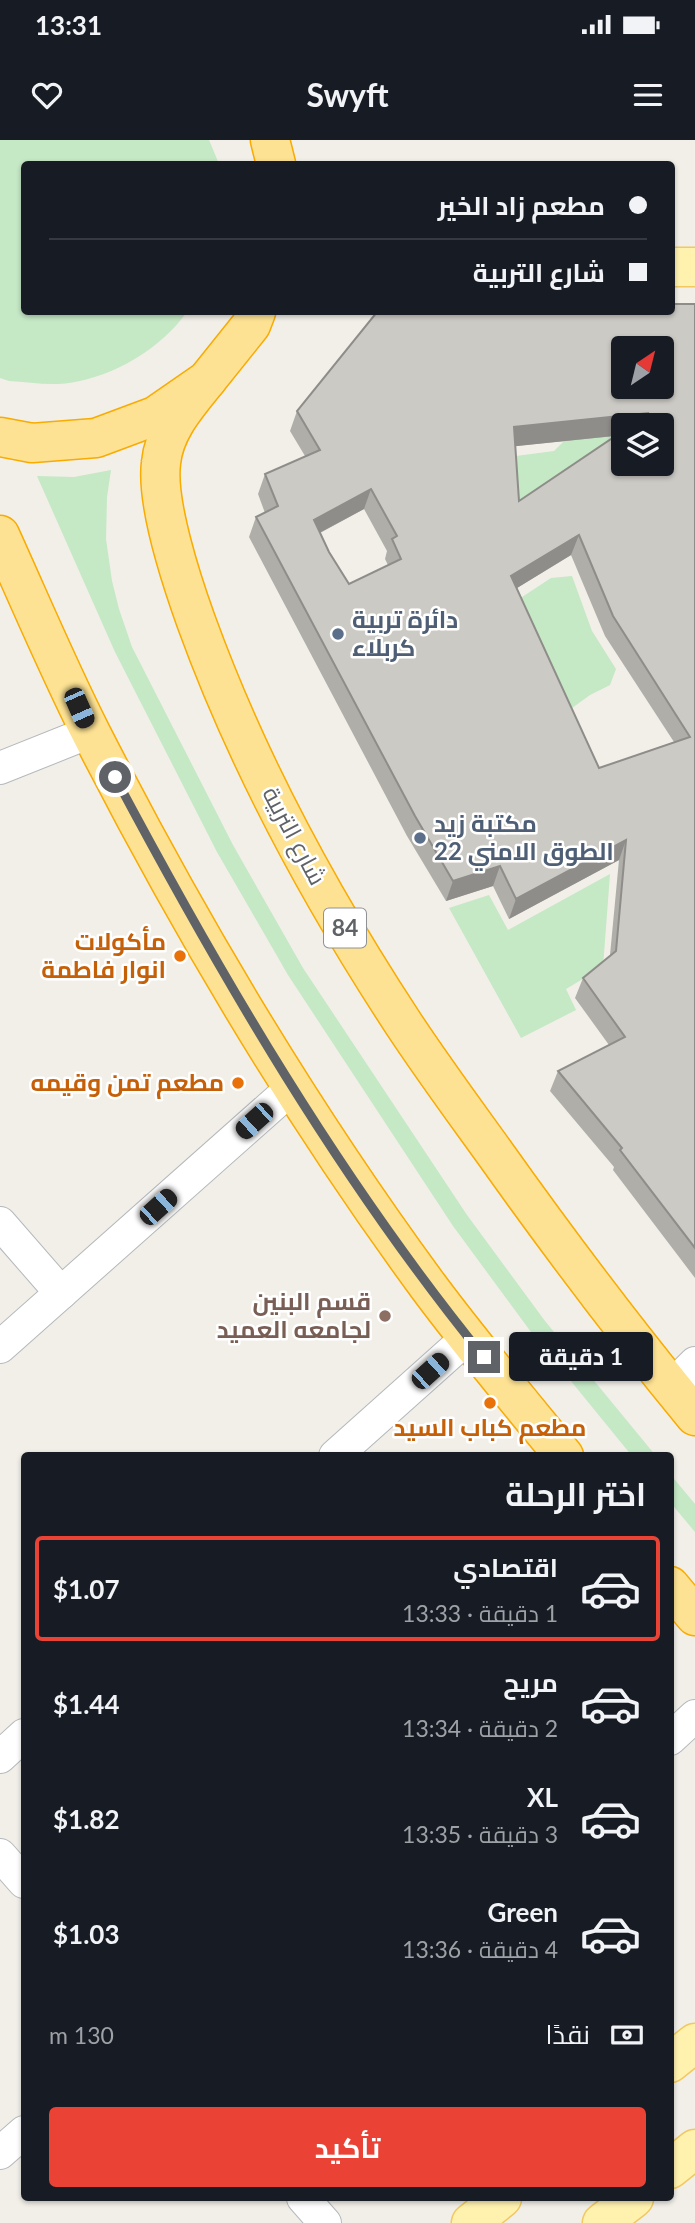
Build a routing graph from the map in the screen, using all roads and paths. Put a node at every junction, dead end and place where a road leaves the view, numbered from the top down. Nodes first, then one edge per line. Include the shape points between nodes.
1 (271, 140) edge
2 (275, 161) edge
3 (675, 267) edge
4 (695, 267) edge
5 (256, 316) edge
6 (207, 380) junction
7 (0, 437) edge
8 (5, 558) edge
9 (90, 732) junction
10 (0, 768) edge
11 (293, 1087) junction
12 (0, 1223) edge
13 (61, 1293) junction
14 (467, 1338) junction
15 (0, 1347) edge
16 (683, 1375) edge
17 (695, 1416) edge
18 (339, 1452) edge
19 (561, 1452) edge
20 (674, 1591) edge
21 (695, 1616) edge
22 (695, 1716) edge
23 (674, 1735) edge
24 (21, 1738) edge
25 (0, 1757) edge
26 (0, 1855) edge
27 (21, 1879) edge
28 (695, 2043) edge
29 (674, 2060) edge
30 (21, 2135) edge
31 (695, 2149) edge
32 (0, 2153) edge
33 (674, 2166) edge
34 (306, 2201) edge
35 (498, 2201) edge
36 (630, 2201) edge
37 (326, 2223) edge
38 (471, 2223) edge
39 (602, 2223) edge

1 - 2 highway
3 - 4 main road
5 - 6 highway, 84
6 - 7 highway, 84 via 155,416 96,438 32,443
6 - 16 highway, شارع التربية / 84 via 173,425 163,447 162,496 186,593 254,759 322,891 403,1023 548,1227
8 - 9 highway
9 - 10 street
9 - 11 highway via 204,941
11 - 13 street
11 - 14 highway
12 - 13 street
13 - 15 street
14 - 18 street
14 - 19 highway
16 - 17 highway, شارع التربية / 84
20 - 21 highway
22 - 23 street
24 - 25 street
26 - 27 street
28 - 29 main road
30 - 32 street
31 - 33 main road
34 - 37 street
35 - 38 main road
36 - 39 main road

